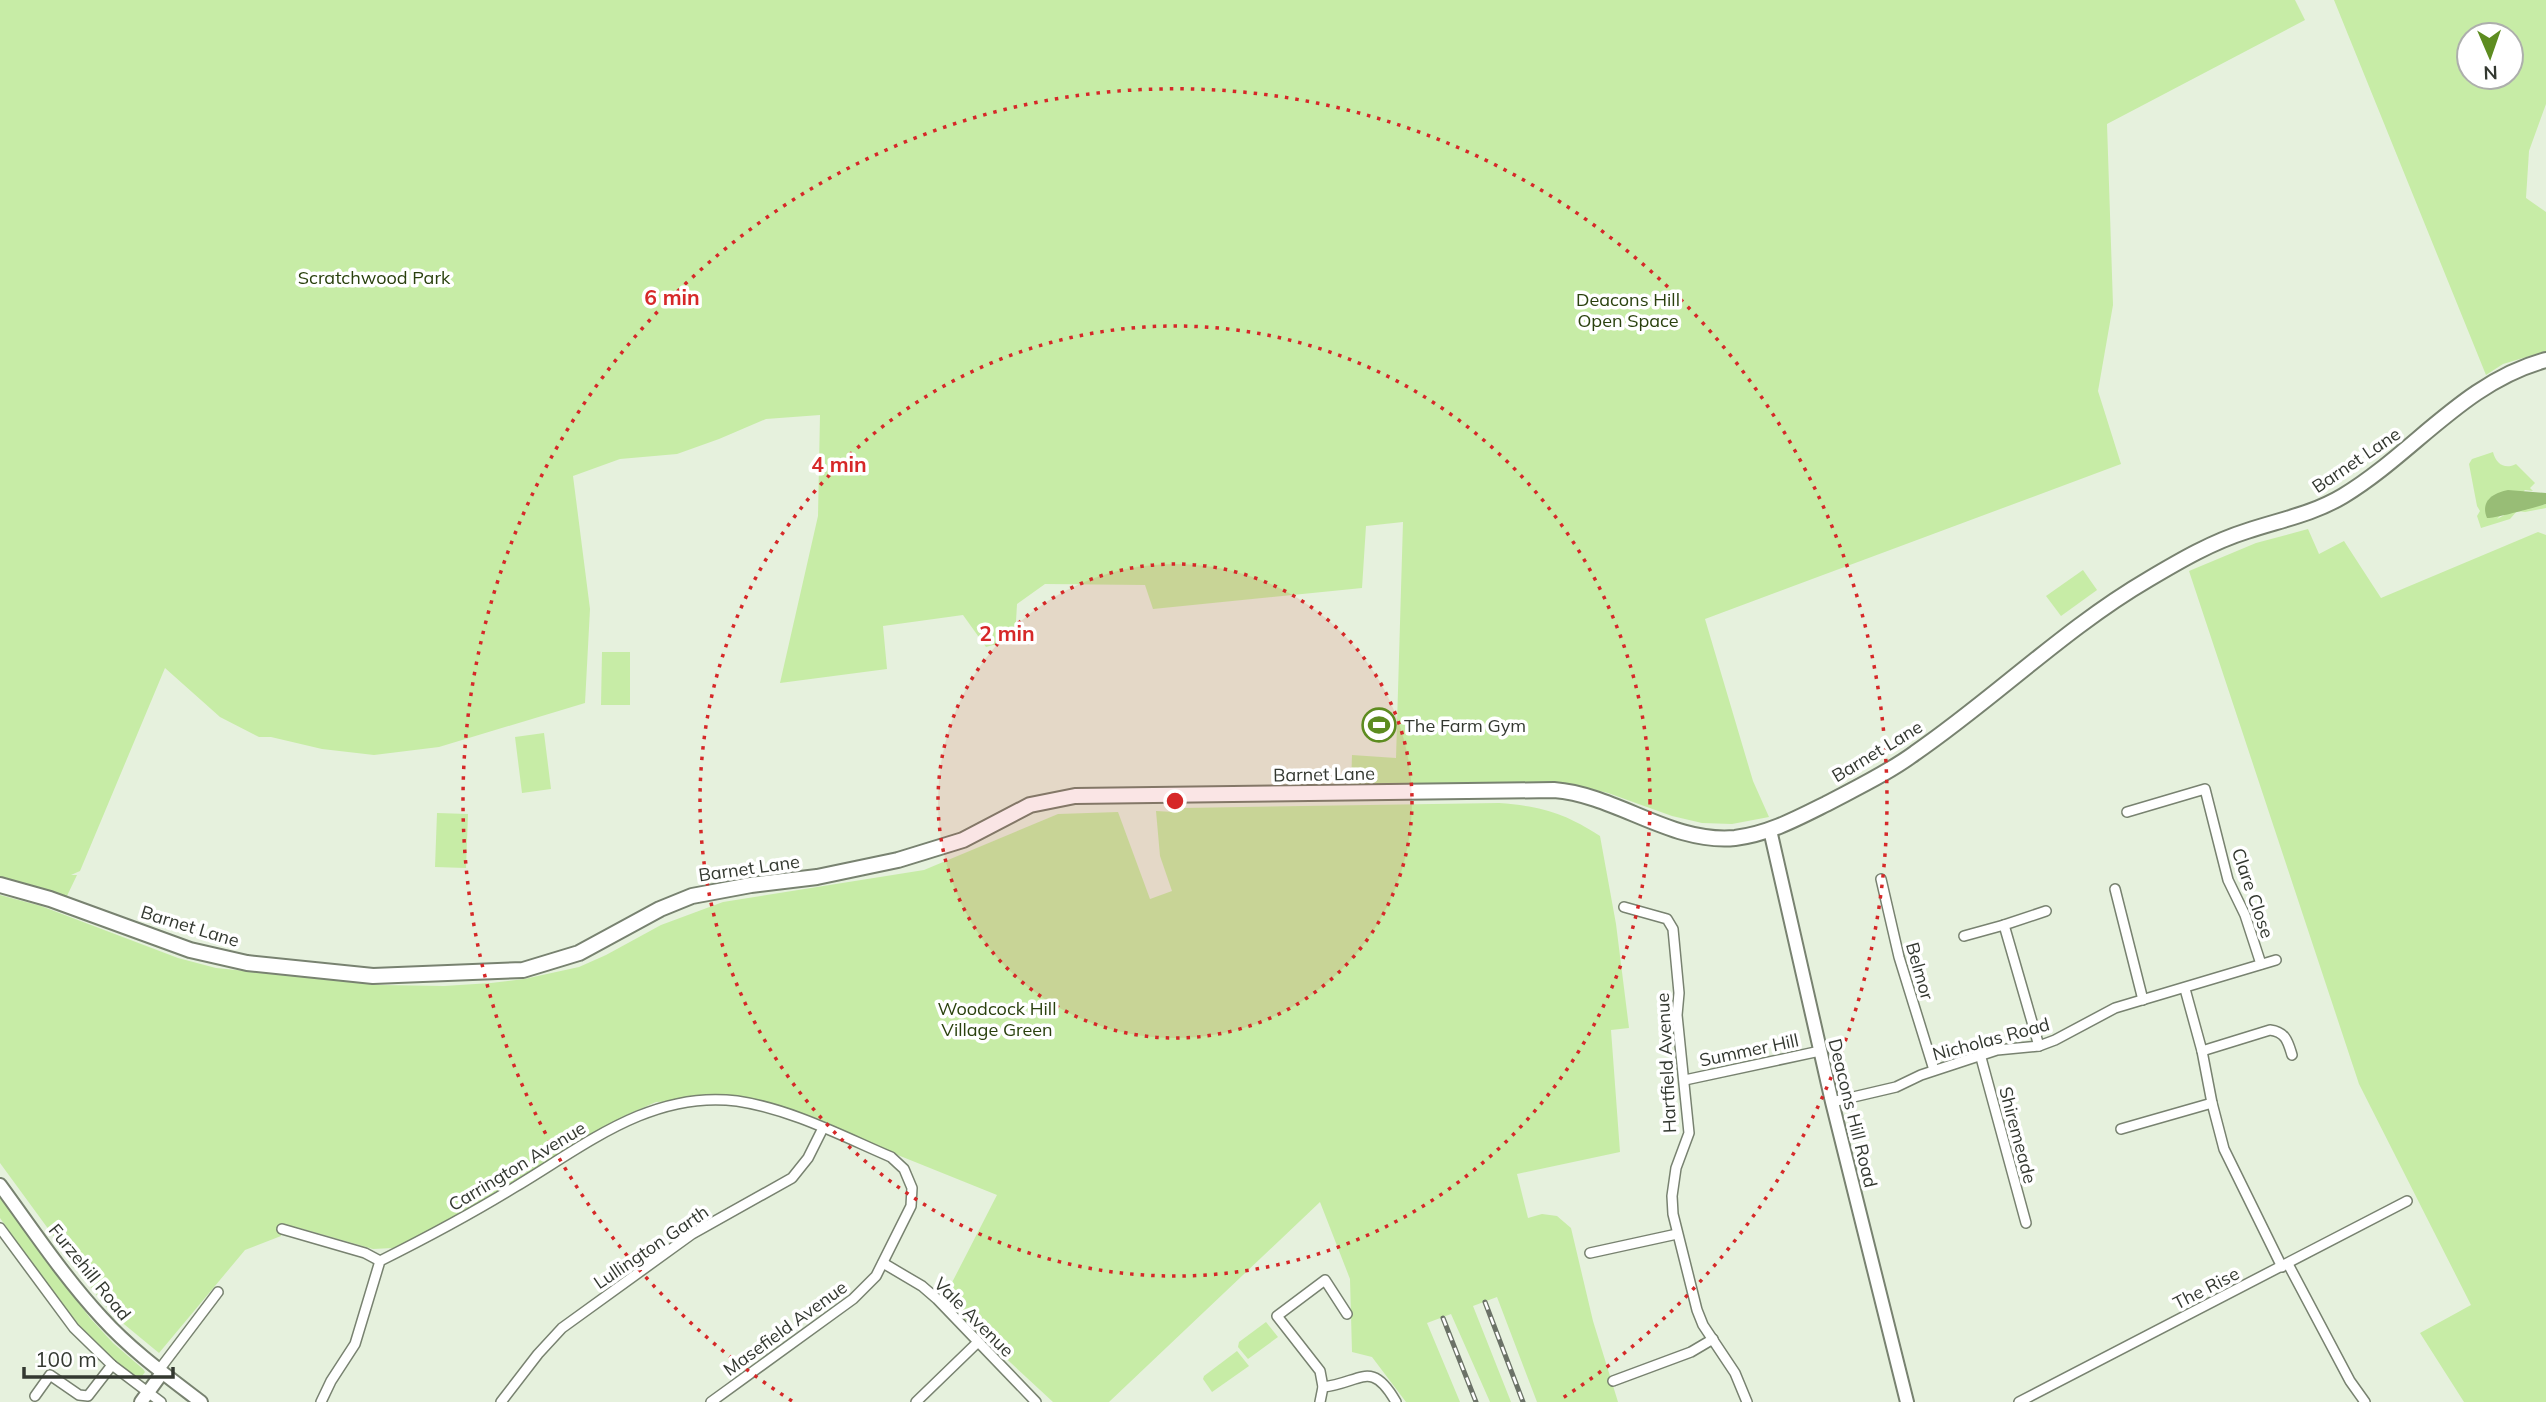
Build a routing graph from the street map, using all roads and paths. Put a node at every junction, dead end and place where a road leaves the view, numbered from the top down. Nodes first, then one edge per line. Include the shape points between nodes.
1 (2546, 360) edge
2 (2127, 812) dead end
3 (1770, 830) junction
4 (1881, 879) dead end
5 (0, 885) edge
6 (2115, 889) dead end
7 (1624, 907) dead end
8 (2046, 911) dead end
9 (2004, 925) junction
10 (1964, 936) dead end
11 (2276, 960) dead end
12 (2261, 964) junction
13 (2185, 989) junction
14 (2143, 1000) junction
15 (2039, 1046) junction
16 (1820, 1051) junction
17 (2202, 1051) junction
18 (1980, 1054) junction
19 (2292, 1055) dead end
20 (1934, 1070) junction
21 (1685, 1080) junction
22 (1832, 1102) junction
23 (2212, 1104) junction
24 (823, 1128) junction
25 (2121, 1129) dead end
26 (0, 1185) edge
27 (2407, 1201) dead end
28 (2026, 1223) dead end
29 (0, 1228) edge
30 (282, 1229) dead end
31 (1677, 1234) junction
32 (1590, 1253) dead end
33 (380, 1261) junction
34 (883, 1263) junction
35 (2285, 1266) junction
36 (218, 1292) dead end
37 (1347, 1314) dead end
38 (1713, 1339) junction
39 (978, 1342) junction
40 (113, 1364) junction
41 (161, 1371) junction
42 (1613, 1381) dead end
43 (1323, 1387) junction
44 (35, 1396) dead end
45 (144, 1397) edge
46 (161, 1402) edge
47 (201, 1402) edge
48 (321, 1402) edge
49 (501, 1402) edge
50 (711, 1402) edge
51 (916, 1402) edge
52 (1035, 1402) edge
53 (1320, 1402) edge
54 (1396, 1402) edge
55 (1747, 1402) edge
56 (1907, 1402) edge
57 (2019, 1402) edge
58 (2365, 1402) edge

1 - 3 main road, Barnet Lane via 2505,374 2466,398 2394,460 2344,495 2316,510 2200,549 2145,581 1913,755
2 - 12 street, Clare Close via 2205,789 2228,880
3 - 5 main road, Barnet Lane via 1736,838 1693,835 1593,797 1555,790 1075,796 1030,804 963,840 898,860 692,896 555,962 523,971 444,975 373,976 216,957
3 - 16 street, Deacons Hill Road
4 - 20 street, Belmor via 1899,957
6 - 14 street
7 - 21 street, Hartfield Avenue via 1667,919 1673,929
8 - 9 street
9 - 10 street
9 - 15 street
11 - 12 street, Nicholas Road
12 - 13 street, Nicholas Road
13 - 14 street, Nicholas Road
13 - 17 street
14 - 15 street, Nicholas Road
15 - 18 street, Nicholas Road
16 - 21 street, Summer Hill
16 - 22 street, Deacons Hill Road
17 - 19 street via 2270,1030 2285,1037
17 - 23 street
18 - 20 street, Nicholas Road
18 - 28 street, Shiremeade
20 - 22 street, Nicholas Road via 1896,1087
21 - 31 street, Hartfield Avenue via 1689,1133 1672,1196
22 - 56 street, Deacons Hill Road
23 - 25 street
23 - 35 street via 2229,1164
24 - 33 street, Carrington Avenue via 783,1112 734,1101 656,1108 631,1117 457,1221
24 - 34 street, Masefield Avenue via 891,1157 904,1169 912,1188 911,1206
24 - 49 street, Lullington Garth via 792,1178 692,1234 562,1328
26 - 41 street, Furzehill Road via 103,1319
27 - 35 street, The Rise
29 - 40 street via 74,1328
30 - 33 street
31 - 32 street
31 - 38 street, Hartfield Avenue via 1697,1310
33 - 48 street via 355,1344
34 - 39 street, Vale Avenue via 922,1286
34 - 50 street, Masefield Avenue via 853,1299
35 - 57 street, The Rise
35 - 58 street
36 - 41 street
37 - 43 street via 1325,1280 1277,1316 1320,1371
38 - 42 street
38 - 55 street, Hartfield Avenue
39 - 51 street
39 - 52 street, Vale Avenue
40 - 44 street via 88,1396 50,1375
40 - 45 street
41 - 45 street
41 - 47 street, Furzehill Road
43 - 53 street
43 - 54 street via 1374,1376
45 - 46 street

